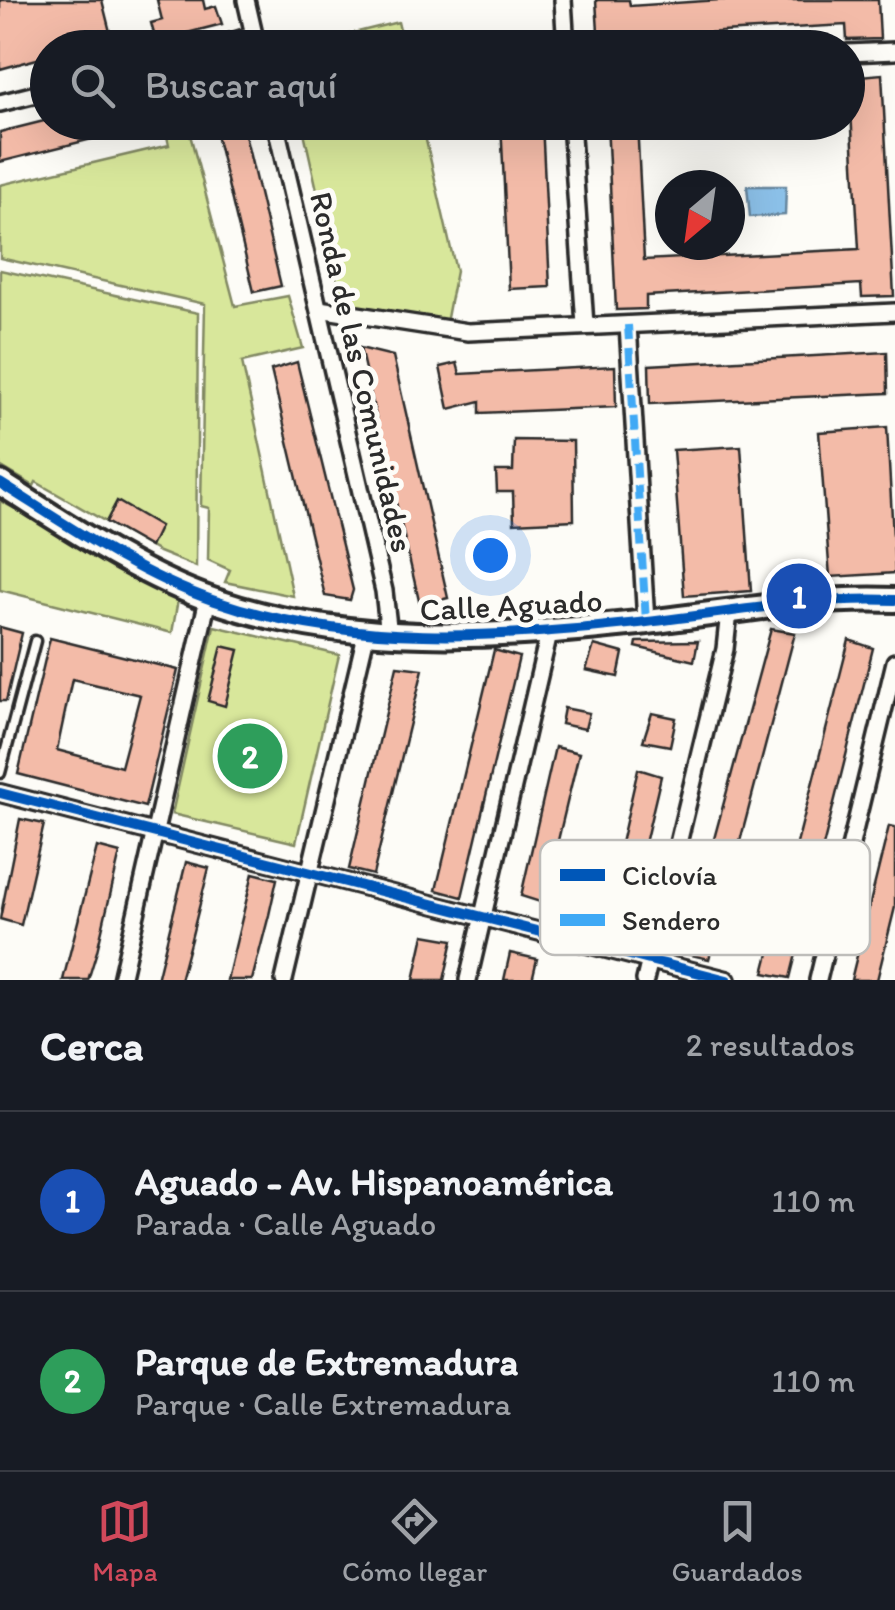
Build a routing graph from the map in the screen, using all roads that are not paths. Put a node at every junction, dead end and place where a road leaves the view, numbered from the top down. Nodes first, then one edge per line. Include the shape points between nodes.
1 (246, 0) edge
2 (563, 0) edge
3 (253, 30) edge
4 (565, 30) edge
5 (895, 51) edge
6 (865, 52) edge
7 (30, 96) edge
8 (0, 103) edge
9 (279, 140) edge
10 (572, 140) edge
11 (319, 308) junction
12 (895, 312) edge
13 (586, 325) junction
14 (628, 325) junction
15 (0, 483) edge
16 (889, 597) edge
17 (208, 598) junction
18 (728, 612) junction
19 (646, 622) junction
20 (549, 632) junction
21 (378, 635) junction
22 (35, 641) dead end
23 (895, 662) edge
24 (0, 774) edge
25 (0, 793) edge
26 (151, 832) junction
27 (679, 840) edge
28 (852, 840) edge
29 (310, 875) junction
30 (484, 919) junction
31 (540, 933) edge
32 (630, 955) edge
33 (651, 955) edge
34 (824, 955) edge
35 (650, 960) junction
36 (122, 980) edge
37 (284, 980) edge
38 (468, 980) edge
39 (645, 980) edge
40 (727, 980) edge
41 (818, 980) edge

1 - 3 street
2 - 4 street
5 - 6 street
7 - 8 street
9 - 11 street, Ronda de las Comunidades
10 - 13 street
11 - 13 street via 468,332
11 - 21 street, Ronda de las Comunidades via 384,591
12 - 14 street
13 - 14 street
14 - 19 street
15 - 17 street, Calle Aguado via 110,551
16 - 18 street, Calle Aguado
17 - 21 street, Calle Aguado via 274,618
17 - 26 street
18 - 19 street, Calle Aguado
18 - 27 street
19 - 20 street, Calle Aguado
20 - 21 street, Calle Aguado
20 - 30 street
21 - 29 street
22 - 24 lane
23 - 28 street
25 - 26 street
26 - 29 street
26 - 36 street
29 - 30 street
29 - 37 street
30 - 31 street
30 - 38 street
32 - 35 street
33 - 35 street
34 - 41 street
35 - 39 street
35 - 40 street

